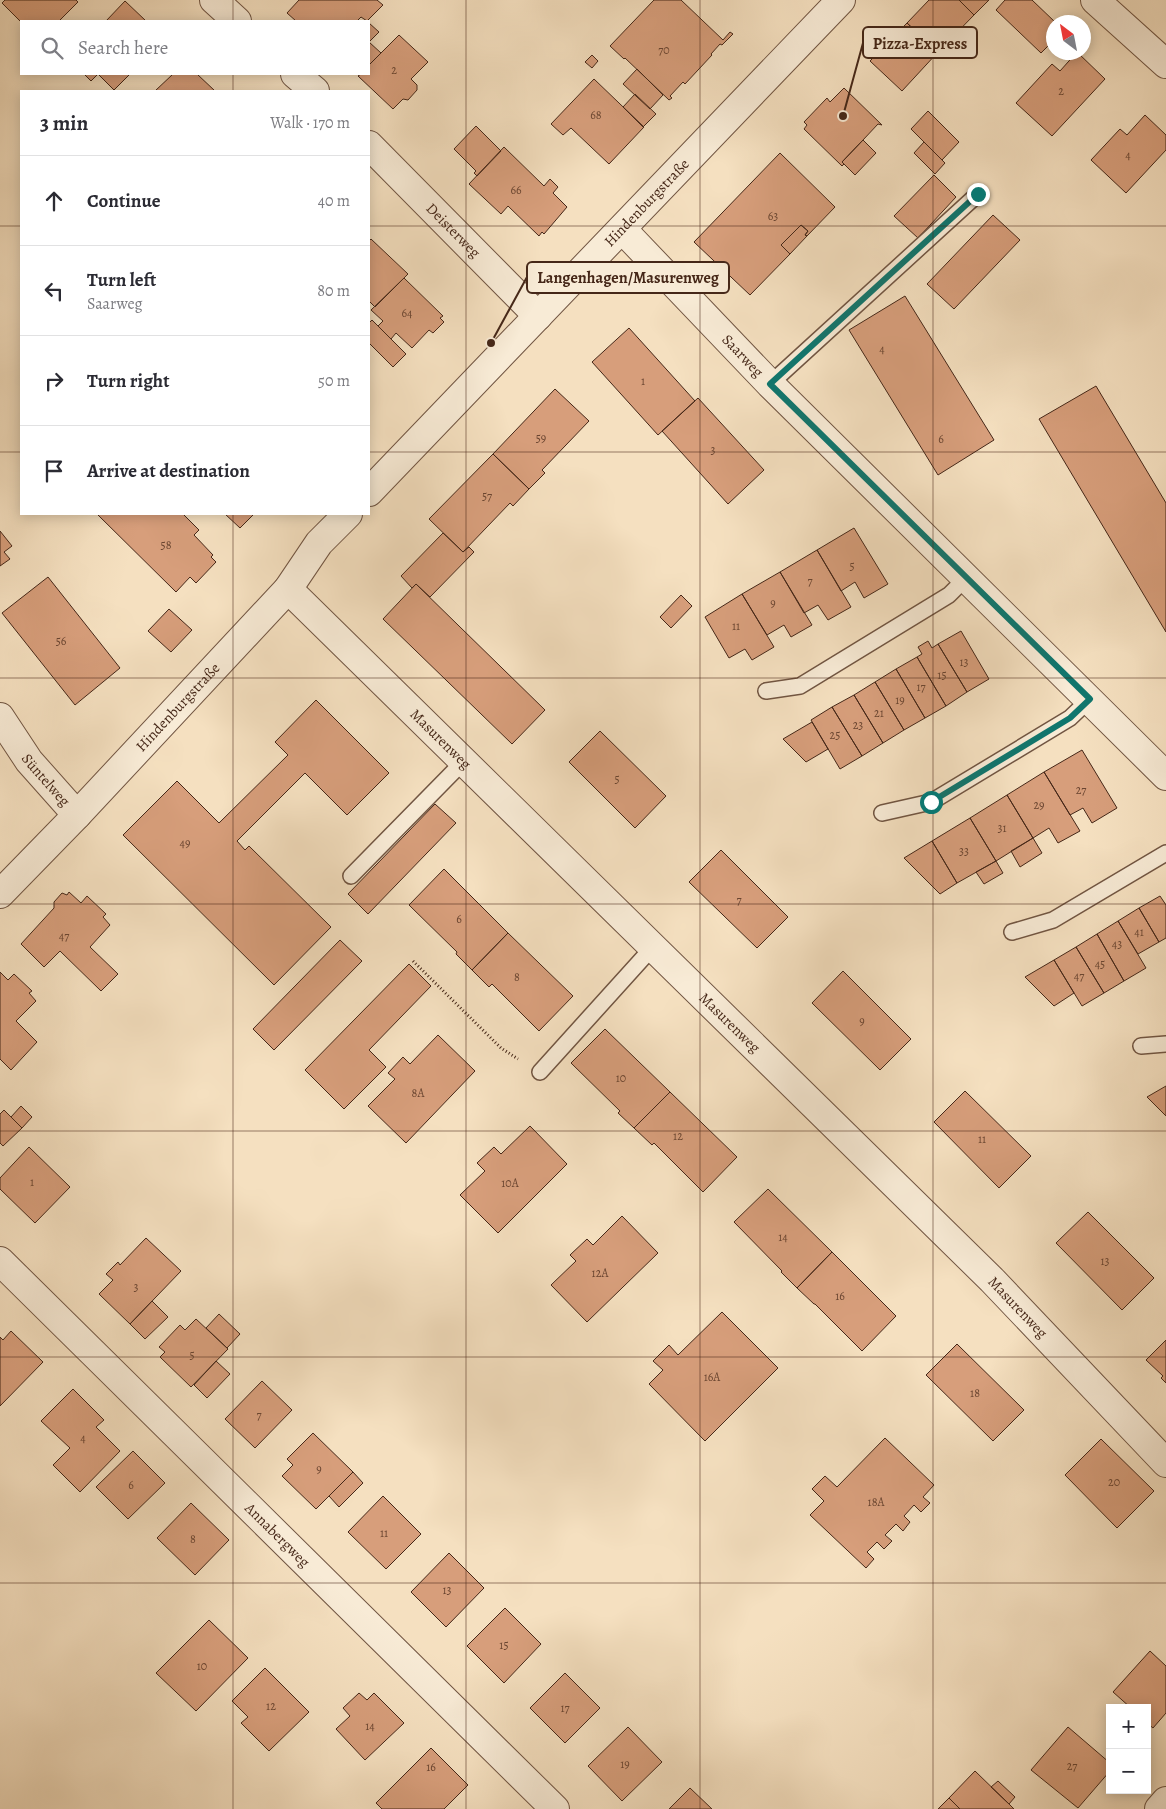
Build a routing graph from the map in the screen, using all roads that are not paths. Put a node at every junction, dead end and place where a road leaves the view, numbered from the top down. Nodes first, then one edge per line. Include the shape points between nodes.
1 (214, 0) edge
2 (841, 0) edge
3 (1095, 0) edge
4 (236, 20) edge
5 (1166, 64) edge
6 (296, 75) edge
7 (314, 90) edge
8 (370, 146) edge
9 (978, 194) dead end
10 (622, 229) junction
11 (538, 316) junction
12 (770, 384) junction
13 (370, 491) edge
14 (347, 515) edge
15 (966, 578) junction
16 (288, 589) junction
17 (766, 691) dead end
18 (1090, 699) junction
19 (0, 717) edge
20 (463, 762) junction
21 (1166, 776) edge
22 (882, 812) dead end
23 (77, 815) junction
24 (1166, 853) edge
25 (351, 876) dead end
26 (0, 894) edge
27 (1012, 932) dead end
28 (652, 948) junction
29 (1166, 1044) edge
30 (1141, 1046) dead end
31 (540, 1072) road end
32 (0, 1260) edge
33 (1166, 1463) edge
34 (1166, 1801) edge
35 (555, 1809) edge
36 (1159, 1809) edge

1 - 4 street
2 - 10 street, Hindenburgstraße
3 - 5 street
6 - 7 street
8 - 11 street, Deisterweg
9 - 12 lane
10 - 11 street, Hindenburgstraße
10 - 12 street, Saarweg
11 - 13 street, Hindenburgstraße
12 - 15 street, Saarweg
14 - 16 street, Hindenburgstraße via 319,544
15 - 17 lane via 949,595 800,686
15 - 18 street, Saarweg
16 - 20 street, Masurenweg
16 - 23 street, Hindenburgstraße
18 - 21 street, Saarweg
18 - 22 lane via 1070,718 931,802
19 - 23 street, Süntelweg via 29,761
20 - 25 lane
20 - 28 street, Masurenweg
23 - 26 street, Hindenburgstraße
24 - 27 lane via 1053,920
28 - 31 lane
28 - 33 street, Masurenweg via 992,1280
29 - 30 lane
32 - 35 street, Annabergweg
34 - 36 street

